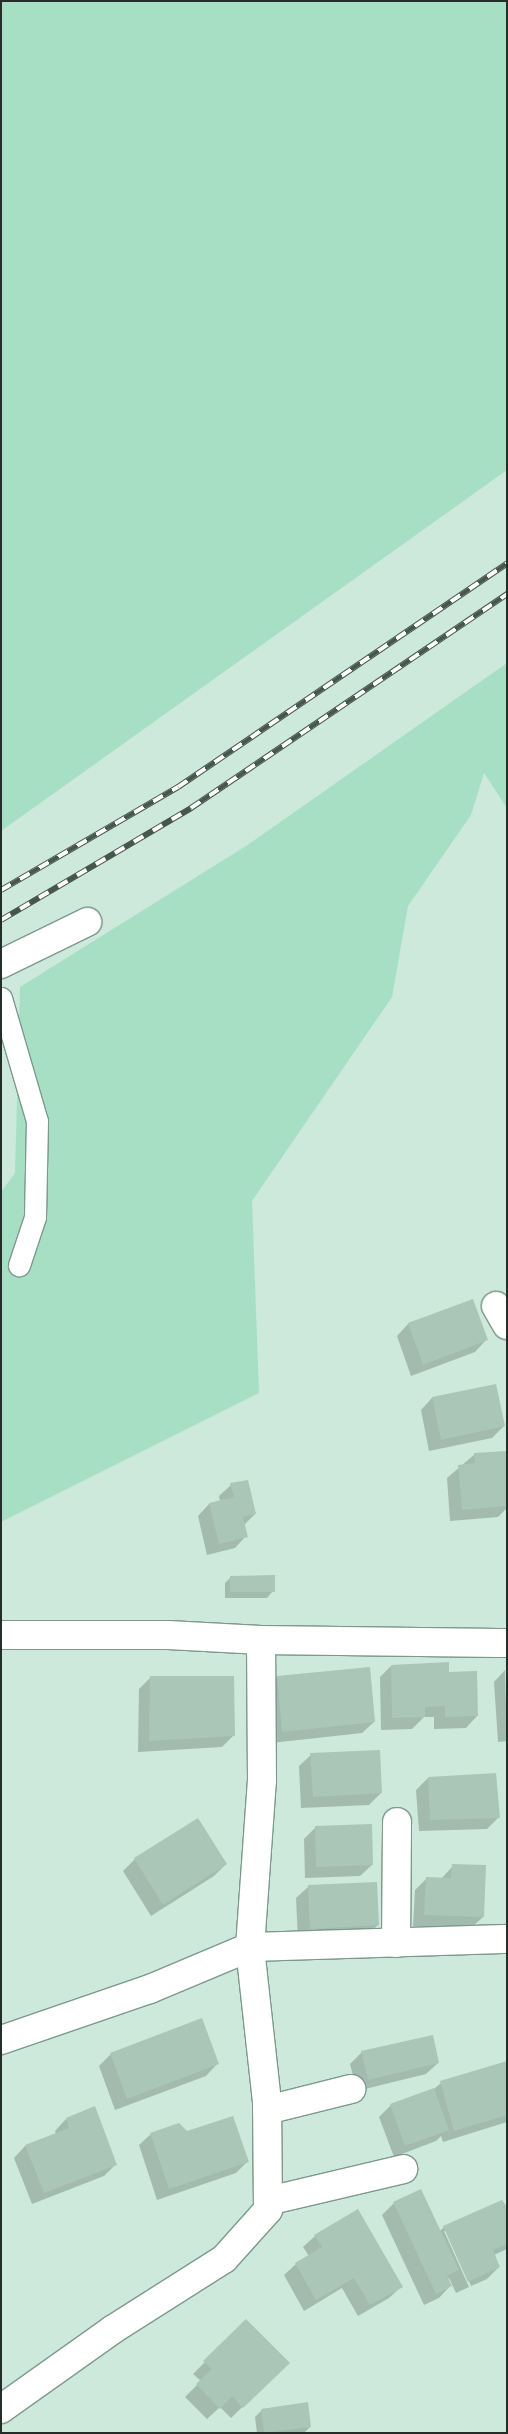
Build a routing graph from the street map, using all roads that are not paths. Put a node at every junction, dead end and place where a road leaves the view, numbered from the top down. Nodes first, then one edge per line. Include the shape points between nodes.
1 (87, 922) dead end
2 (1, 964) edge
3 (1, 998) edge
4 (19, 1265) dead end
5 (1, 1635) edge
6 (261, 1640) junction
7 (507, 1643) edge
8 (397, 1822) dead end
9 (507, 1939) edge
10 (396, 1943) junction
11 (250, 1947) junction
12 (1, 2040) edge
13 (351, 2089) dead end
14 (267, 2110) junction
15 (403, 2169) dead end
16 (268, 2201) junction
17 (1, 2409) edge

1 - 2 street
3 - 4 lane via 37,1121 35,1217
5 - 6 street via 168,1635
6 - 7 street
6 - 11 street via 262,1781
8 - 10 street
9 - 10 street
10 - 11 street
11 - 12 street via 150,1988
11 - 14 street
13 - 14 street
14 - 16 street
15 - 16 street
16 - 17 street via 268,2210 224,2259 112,2330

